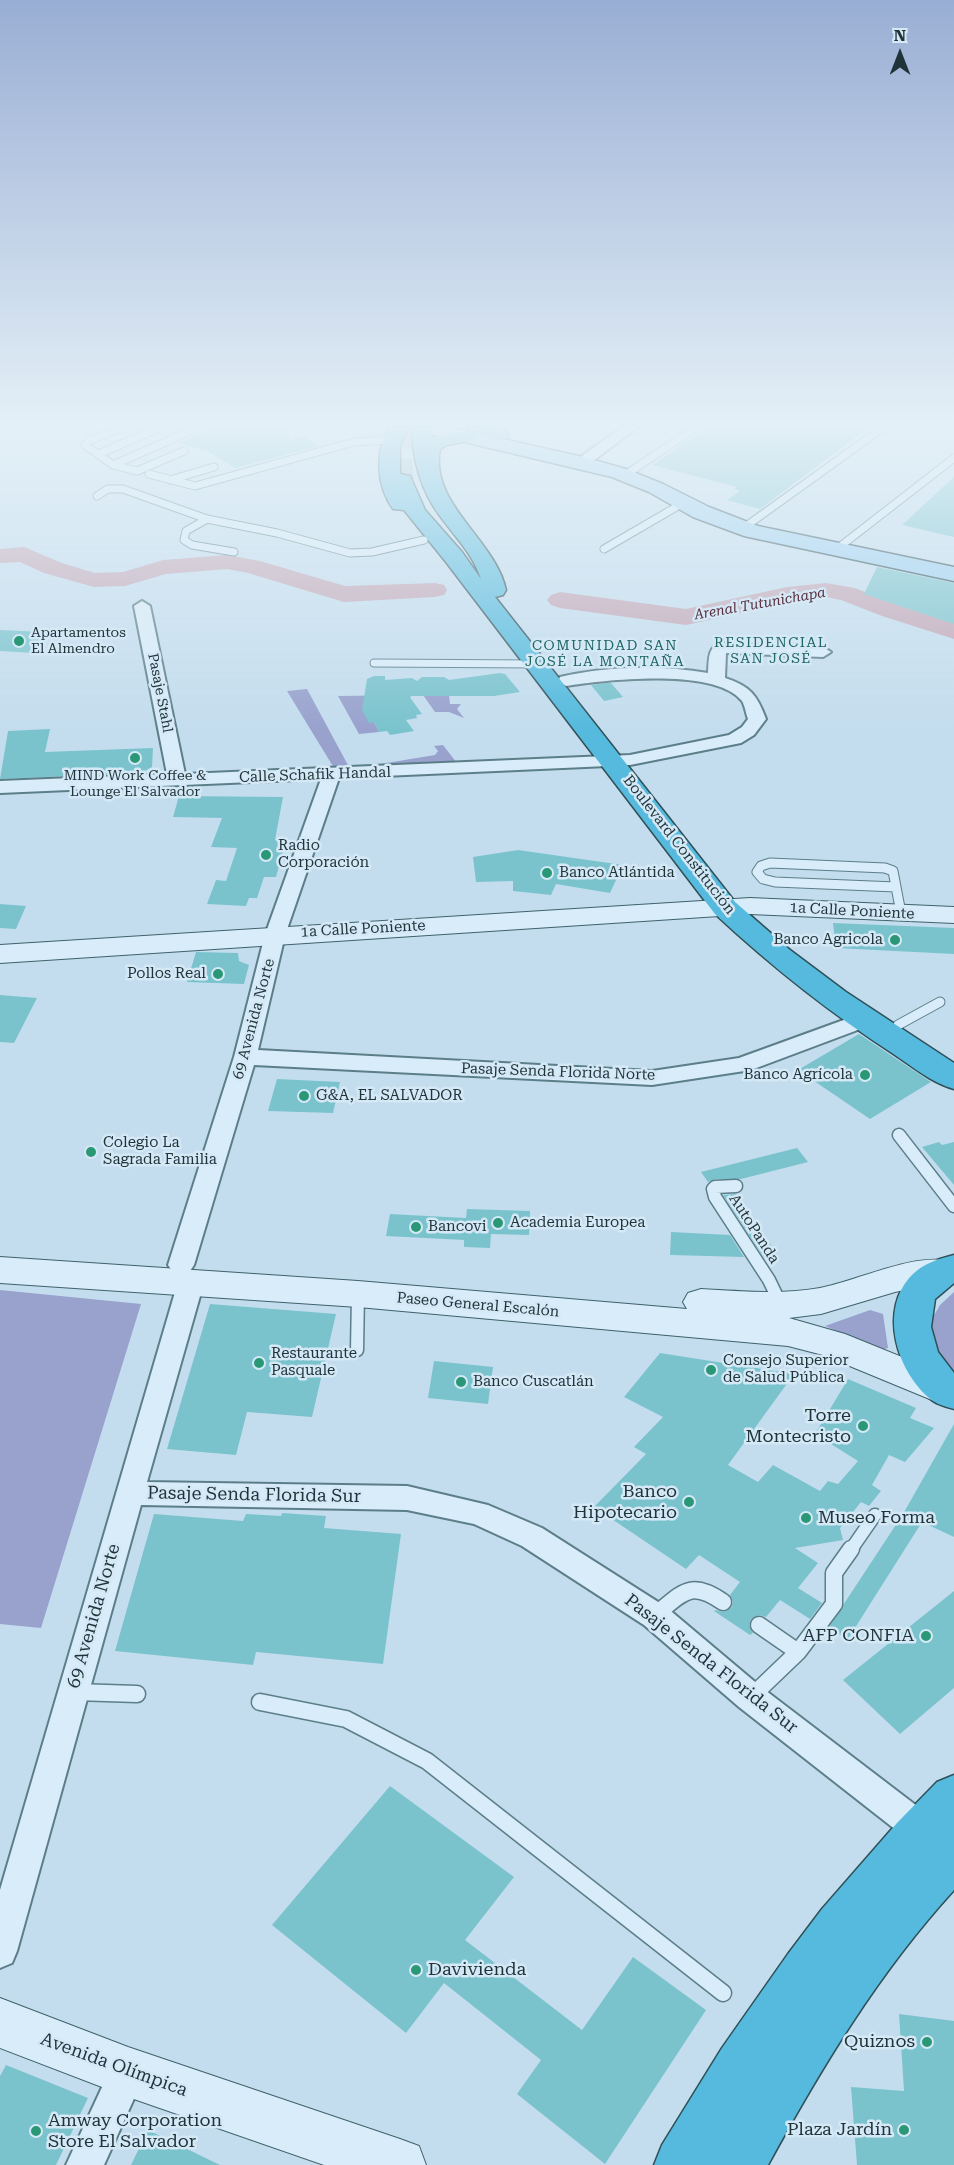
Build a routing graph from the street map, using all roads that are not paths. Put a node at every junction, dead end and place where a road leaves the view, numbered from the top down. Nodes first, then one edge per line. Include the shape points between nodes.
1 (191, 528) edge
2 (252, 528) edge
3 (415, 528) edge
4 (429, 528) edge
5 (640, 528) edge
6 (745, 528) edge
7 (768, 528) edge
8 (864, 528) edge
9 (424, 540) junction
10 (842, 545) junction
11 (604, 549) dead end
12 (234, 552) dead end
13 (954, 568) edge
14 (954, 574) edge
15 (486, 589) junction
16 (142, 606) dead end
17 (823, 652) dead end
18 (374, 663) dead end
19 (537, 664) junction
20 (566, 681) junction
21 (716, 681) junction
22 (621, 761) junction
23 (331, 775) junction
24 (177, 780) junction
25 (0, 787) edge
26 (898, 900) junction
27 (738, 907) junction
28 (954, 915) edge
29 (275, 935) junction
30 (0, 954) edge
31 (940, 1002) dead end
32 (863, 1020) junction
33 (898, 1025) junction
34 (245, 1057) junction
35 (954, 1062) edge
36 (954, 1078) edge
37 (900, 1135) dead end
38 (736, 1186) dead end
39 (954, 1206) edge
40 (0, 1251) edge
41 (948, 1269) edge
42 (0, 1270) edge
43 (186, 1273) junction
44 (358, 1294) junction
45 (782, 1306) junction
46 (357, 1350) dead end
47 (950, 1392) edge
48 (130, 1493) junction
49 (875, 1515) dead end
50 (723, 1602) dead end
51 (655, 1616) junction
52 (759, 1625) dead end
53 (798, 1652) junction
54 (72, 1692) junction
55 (137, 1694) dead end
56 (750, 1697) junction
57 (260, 1702) dead end
58 (943, 1827) edge
59 (0, 1951) edge
60 (723, 1993) dead end
61 (0, 2023) edge
62 (128, 2072) junction
63 (85, 2165) edge
64 (400, 2165) edge
65 (682, 2165) edge
66 (738, 2165) edge

1 - 12 lane via 184,540 192,545
2 - 9 lane via 350,553
3 - 9 highway, Boulevard Constitución
4 - 15 highway, Boulevard Constitución
5 - 11 lane
6 - 14 main road
7 - 10 main road
8 - 10 lane
9 - 15 highway, Boulevard Constitución via 452,575
10 - 13 main road
15 - 19 highway, Boulevard Constitución
15 - 20 highway, Boulevard Constitución
16 - 24 street, Pasaje Stahl
17 - 21 street via 721,648
18 - 19 lane
19 - 22 highway, Boulevard Constitución
20 - 21 street via 645,673
20 - 22 highway, Boulevard Constitución
21 - 22 street, Calle Schafik Handal via 754,702 757,719 748,731 735,739
22 - 23 street, Calle Schafik Handal
22 - 27 highway, Boulevard Constitución
23 - 24 street, Calle Schafik Handal
23 - 29 street, 69 Avenida Norte
24 - 25 street, Calle Schafik Handal
26 - 26 lane via 893,871 877,867 770,863 757,872 763,879 775,882
26 - 27 main road, 1a Calle Poniente
26 - 28 main road, 1a Calle Poniente
27 - 29 main road, 1a Calle Poniente
27 - 32 highway, Boulevard Constitución via 773,952
27 - 33 highway, Boulevard Constitución
29 - 30 main road, 1a Calle Poniente
29 - 34 street, 69 Avenida Norte
31 - 33 lane
32 - 34 street, Pasaje Senda Florida Norte via 742,1065 652,1078
32 - 36 highway, Boulevard Constitución
33 - 35 highway, Boulevard Constitución
34 - 43 street, 69 Avenida Norte
37 - 39 lane
38 - 45 lane, AutoPanda via 716,1187 715,1197
40 - 43 main road, Paseo General Escalón
41 - 45 main road, Paseo General Escalón via 895,1279 821,1301
41 - 47 highway via 919,1290 911,1313 913,1341 923,1362
42 - 43 main road, Paseo General Escalón
43 - 44 main road, Paseo General Escalón
43 - 45 main road, Paseo General Escalón
43 - 48 street, 69 Avenida Norte
44 - 46 lane
44 - 47 main road, Paseo General Escalón via 788,1332 832,1344
48 - 51 street, Pasaje Senda Florida Sur via 407,1498 478,1513 532,1537
48 - 54 street, 69 Avenida Norte
49 - 53 lane via 834,1573 834,1604
50 - 51 lane via 706,1590 693,1588
51 - 56 street, Pasaje Senda Florida Sur
52 - 53 lane
53 - 56 lane
54 - 55 lane
54 - 59 street, 69 Avenida Norte
56 - 58 street, Pasaje Senda Florida Sur
57 - 60 lane via 346,1719 427,1761
58 - 65 highway via 842,1924 789,1992
58 - 66 highway via 915,1897 822,2022
61 - 62 main road, Avenida Olímpica
62 - 63 street
62 - 64 main road, Avenida Olímpica

